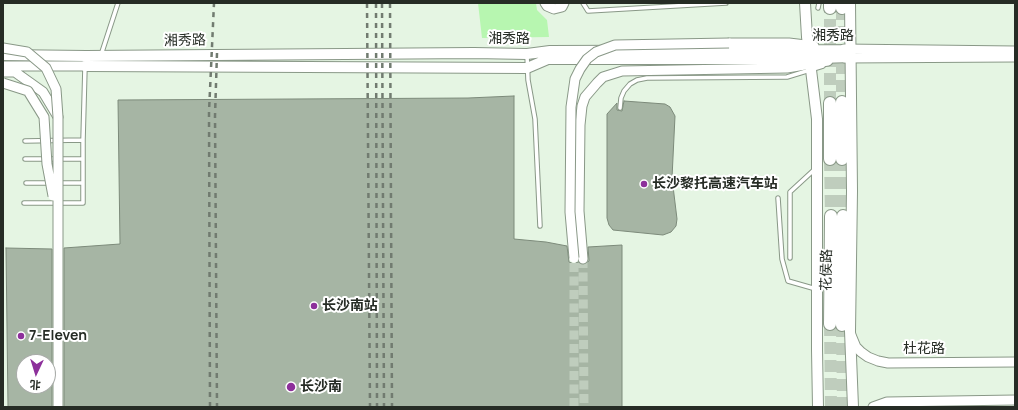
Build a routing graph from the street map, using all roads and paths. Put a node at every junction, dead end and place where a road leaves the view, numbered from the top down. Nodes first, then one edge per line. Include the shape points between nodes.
1 (118, 3) edge
2 (545, 3) edge
3 (564, 3) edge
4 (582, 3) edge
5 (726, 3) edge
6 (805, 3) edge
7 (833, 5) edge
8 (3, 48) edge
9 (1015, 51) edge
10 (527, 54) junction
11 (851, 54) junction
12 (3, 55) edge
13 (100, 56) junction
14 (809, 58) junction
15 (1015, 58) edge
16 (86, 61) junction
17 (837, 62) dead end
18 (831, 64) dead end
19 (3, 66) edge
20 (527, 68) junction
21 (3, 72) edge
22 (3, 83) edge
23 (836, 103) tunnel mouth
24 (620, 108) dead end
25 (58, 117) junction
26 (83, 140) junction
27 (25, 141) dead end
28 (25, 159) dead end
29 (83, 159) junction
30 (836, 159) tunnel mouth
31 (818, 167) junction
32 (26, 183) dead end
33 (83, 183) junction
34 (778, 198) dead end
35 (24, 203) dead end
36 (837, 216) tunnel mouth
37 (57, 219) junction
38 (540, 226) dead end
39 (790, 258) dead end
40 (817, 289) junction
41 (840, 327) junction
42 (1015, 362) edge
43 (1015, 400) edge
44 (58, 407) edge
45 (818, 407) edge
46 (853, 407) edge
47 (873, 407) edge

1 - 13 lane
2 - 3 street via 554,9 562,7
4 - 5 lane via 588,11
6 - 14 main road
7 - 11 main road
8 - 25 street, bridge via 27,52 46,68 56,89
9 - 11 street, 湘秀路
10 - 13 main road, 湘秀路
10 - 14 main road, 湘秀路 via 550,51
10 - 20 lane
11 - 14 main road, 湘秀路
11 - 15 street, 湘秀路
11 - 17 lane
11 - 41 main road via 852,191
12 - 16 main road, 湘秀路
13 - 16 main road, 湘秀路
14 - 14 street, bridge via 787,68 622,71 603,77 590,89 582,106 579,259 570,212 571,107 575,79 587,59 596,52 615,45 729,43 788,43
14 - 18 lane
14 - 20 main road via 548,59
14 - 24 lane via 787,77 637,80 624,91
14 - 31 main road via 817,119
16 - 19 street
16 - 20 main road
16 - 26 lane
20 - 38 lane via 535,119
21 - 25 street via 15,72 44,92
22 - 37 street, bridge via 28,91 44,117 47,164
23 - 30 main road
25 - 37 street, bridge
26 - 27 lane
26 - 29 lane
28 - 29 lane
29 - 33 lane
31 - 39 lane via 790,192
31 - 40 main road
32 - 33 lane
33 - 35 lane via 83,203
34 - 40 lane via 782,259 788,281
36 - 41 main road, 花侯路
37 - 44 street, bridge
40 - 45 main road
41 - 42 street, 杜花路 via 868,357 888,363
41 - 46 main road
43 - 47 street via 887,402

